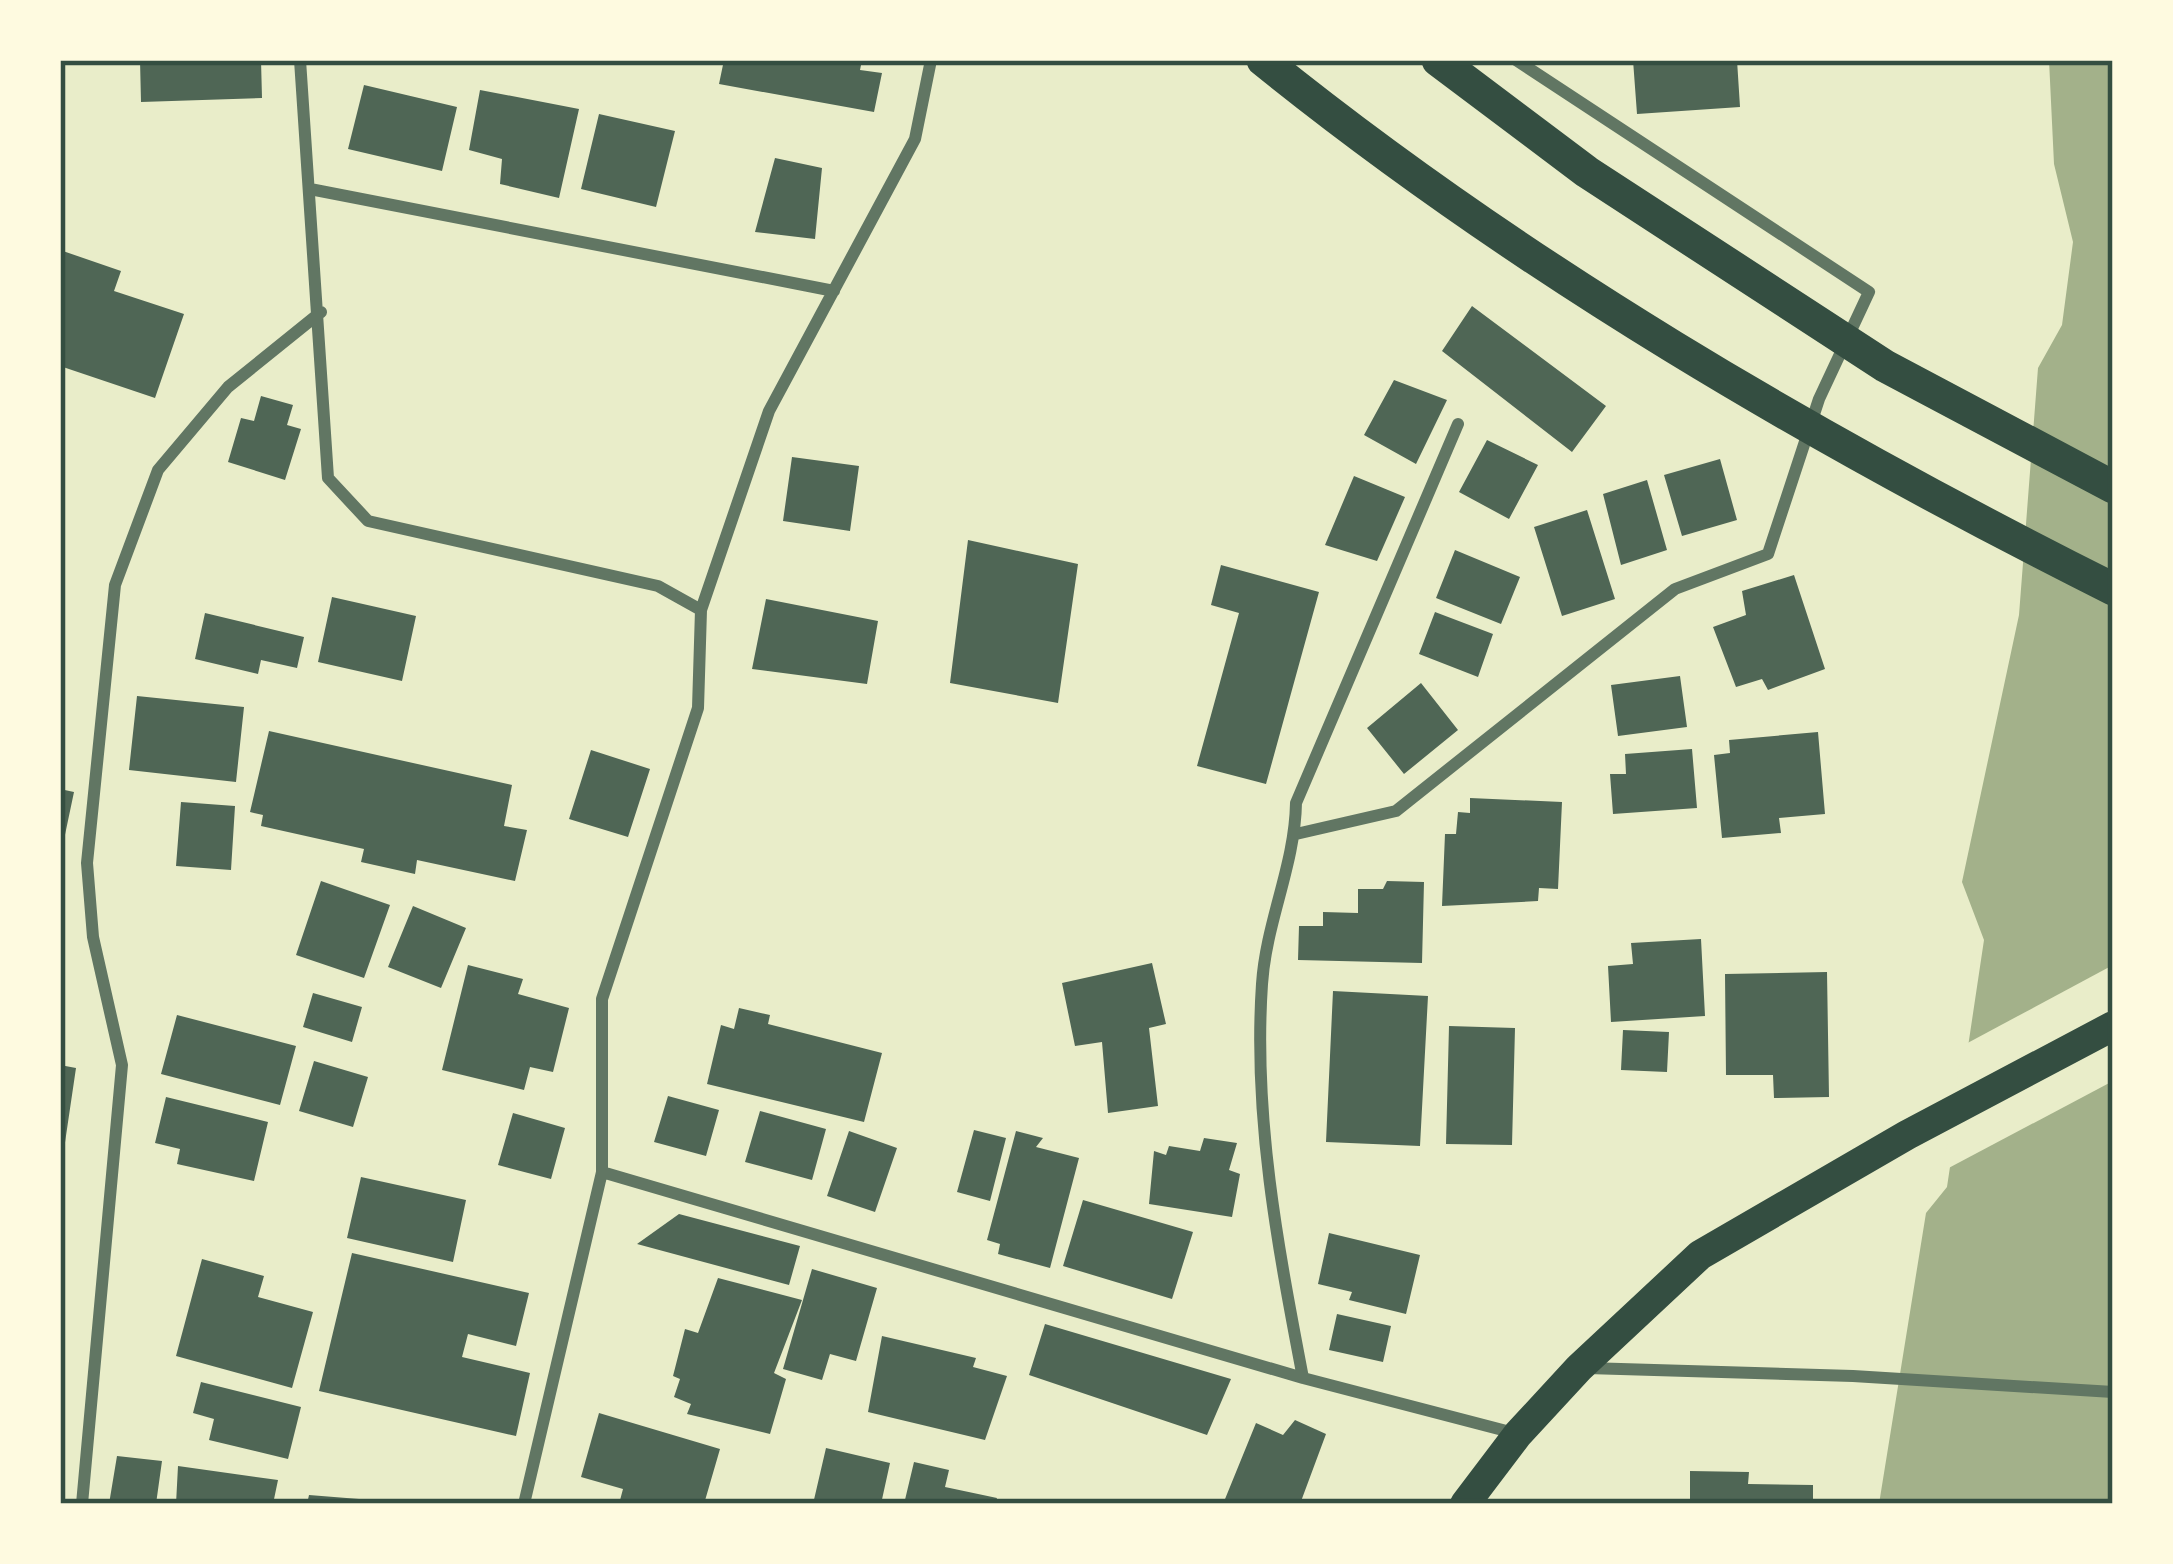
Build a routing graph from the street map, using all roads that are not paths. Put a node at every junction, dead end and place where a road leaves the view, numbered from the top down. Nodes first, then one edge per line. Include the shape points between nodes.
1 (300, 60) edge
2 (931, 60) edge
3 (1263, 60) edge
4 (1438, 60) edge
5 (1516, 60) edge
6 (310, 189) junction
7 (834, 291) junction
8 (321, 312) junction
9 (1458, 424) dead end
10 (2113, 487) edge
11 (2113, 589) edge
12 (701, 610) junction
13 (1295, 834) junction
14 (2113, 1026) edge
15 (602, 1172) junction
16 (1580, 1368) junction
17 (1303, 1378) junction
18 (2113, 1392) edge
19 (1518, 1434) junction
20 (82, 1504) edge
21 (524, 1504) edge
22 (1466, 1504) edge

1 - 6 street
2 - 7 street via 915,139
3 - 11 highway via 1436,190 1678,347
4 - 10 highway via 1587,172 1885,367
5 - 13 street via 1869,292 1819,399 1768,554 1675,589 1396,811
6 - 7 street
6 - 8 street
7 - 12 street via 769,411
8 - 12 street via 328,478 368,521 658,586
8 - 20 street via 228,387 158,470 116,585 87,863 93,937 122,1065
9 - 13 street via 1296,803
12 - 15 street via 698,708 602,999
13 - 17 street via 1262,978 1258,1069 1274,1226
14 - 16 main road via 1700,1256
15 - 17 street
15 - 21 street
16 - 18 street
16 - 19 main road
17 - 19 street
19 - 22 main road

